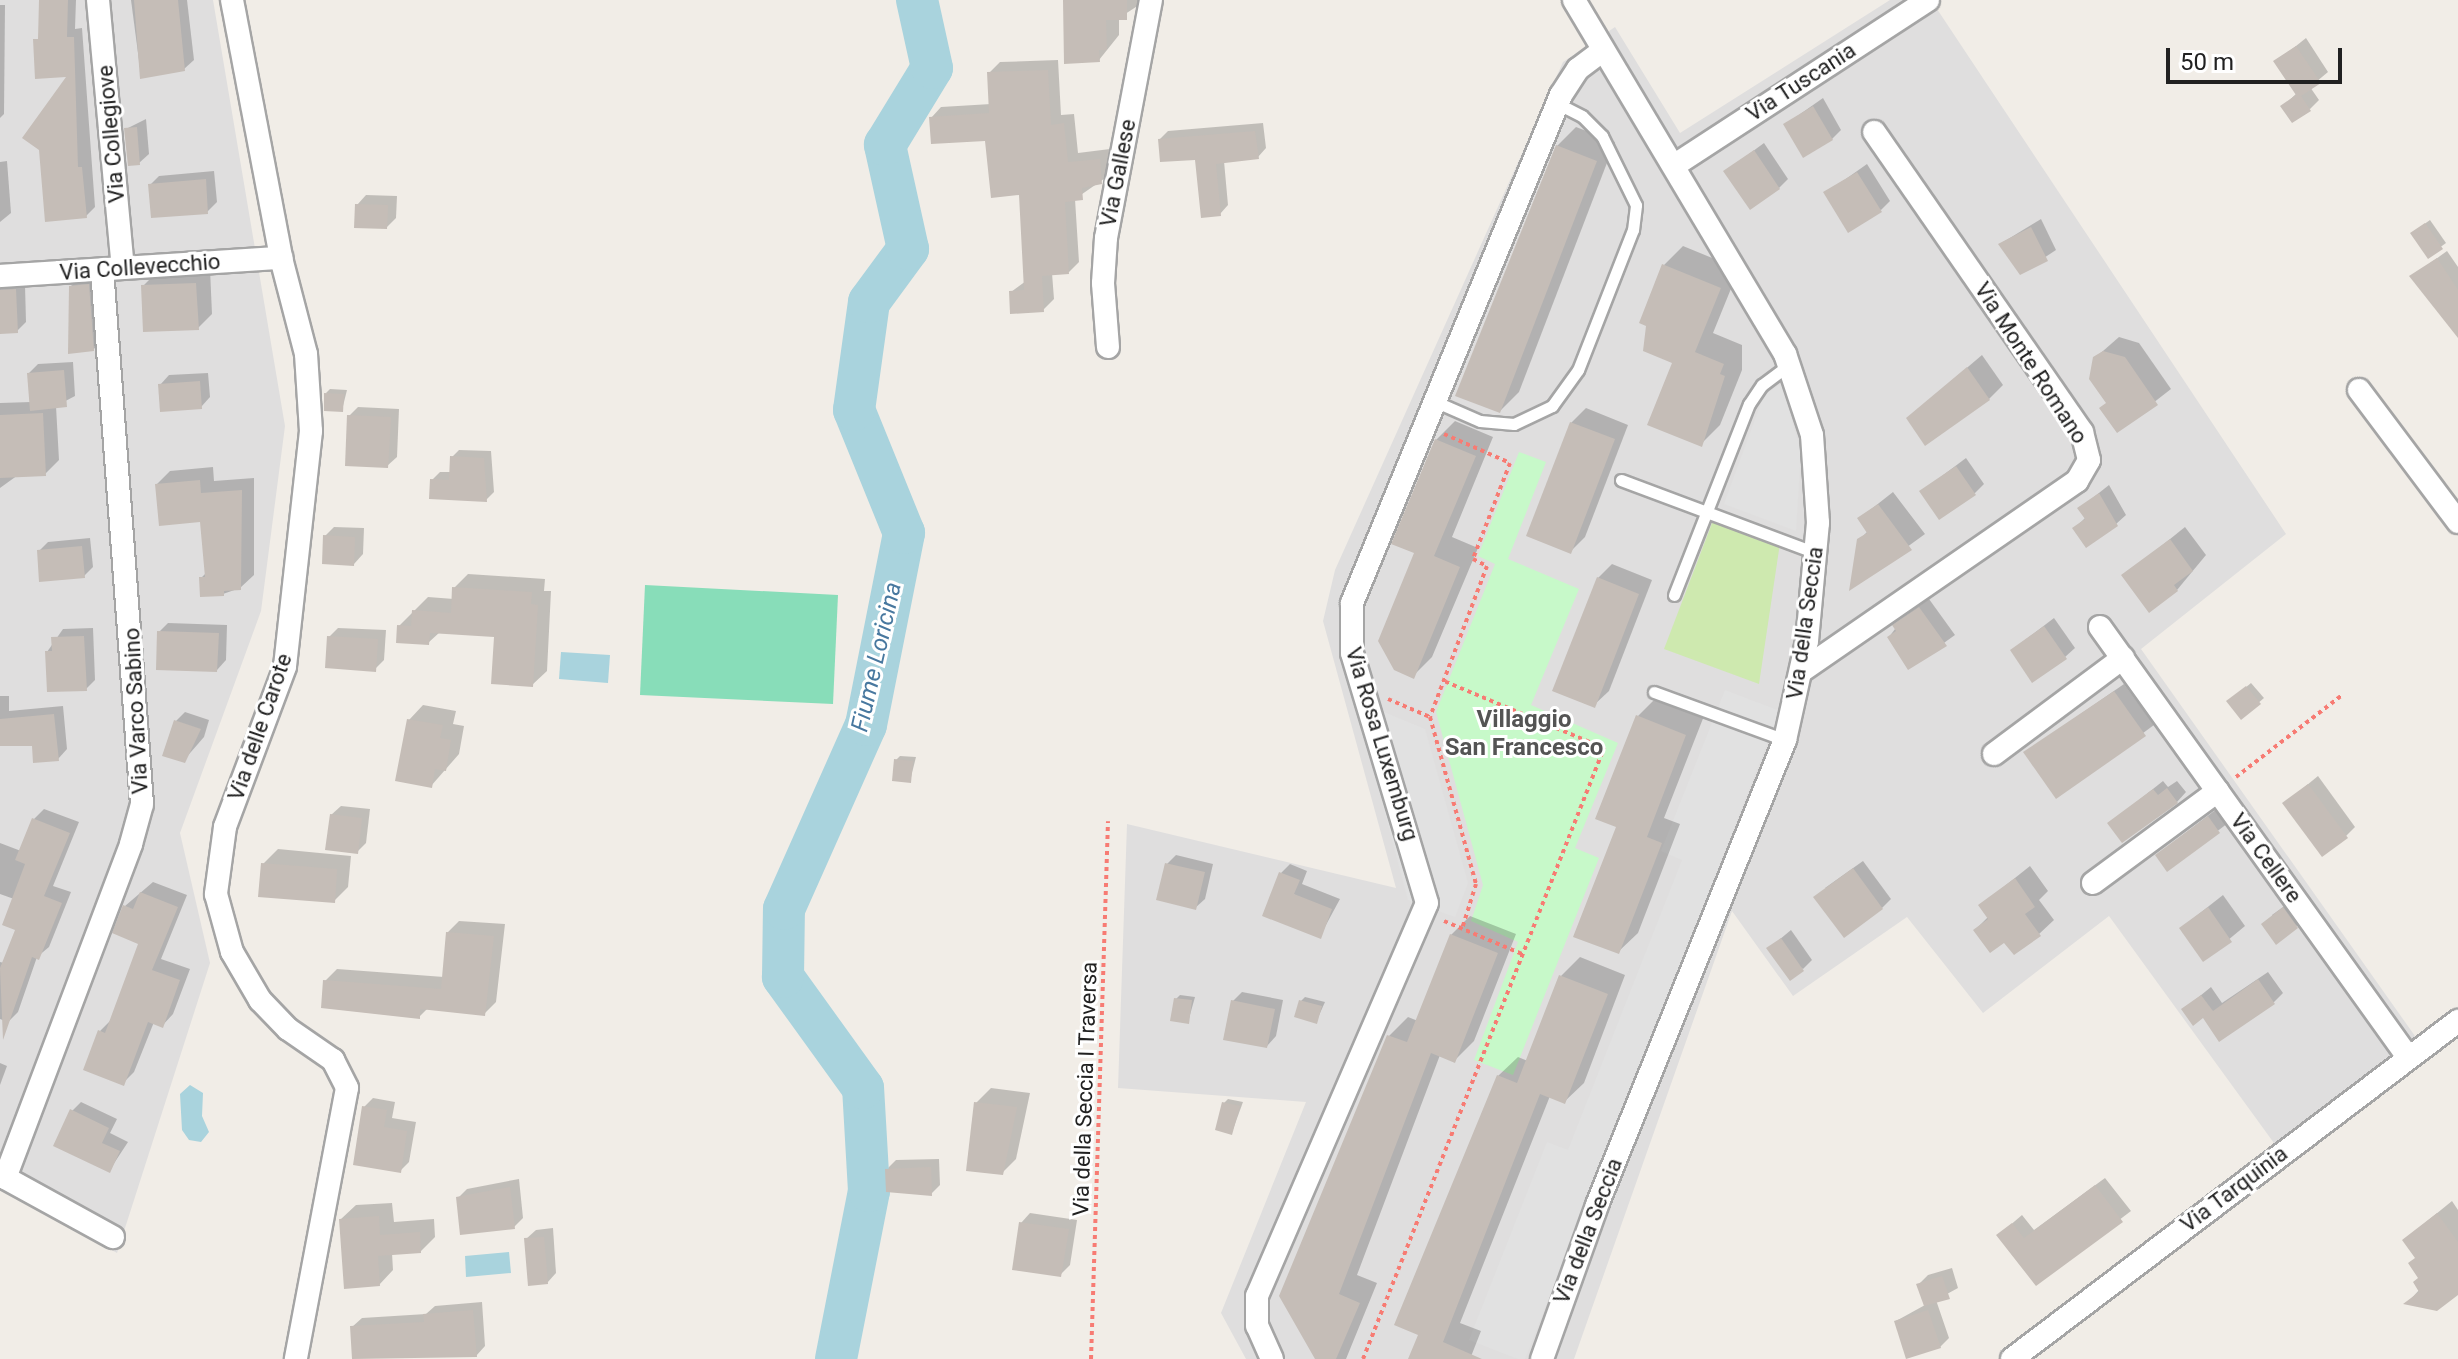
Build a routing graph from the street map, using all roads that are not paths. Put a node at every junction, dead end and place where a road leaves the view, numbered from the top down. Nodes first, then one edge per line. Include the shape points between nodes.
1 (98, 0) edge
2 (232, 0) edge
3 (1151, 0) edge
4 (1574, 0) edge
5 (1928, 0) edge
6 (1602, 51) junction
7 (1558, 104) junction
8 (1874, 132) dead end
9 (1675, 165) junction
10 (281, 258) junction
11 (113, 269) junction
12 (0, 276) edge
13 (1108, 347) dead end
14 (1790, 365) junction
15 (2359, 390) dead end
16 (1434, 401) junction
17 (1621, 480) dead end
18 (1707, 512) junction
19 (2458, 522) edge
20 (1816, 553) junction
21 (1674, 595) dead end
22 (2100, 627) dead end
23 (2123, 658) junction
24 (1803, 670) junction
25 (1654, 692) dead end
26 (1785, 740) junction
27 (1994, 754) dead end
28 (2218, 791) junction
29 (2093, 883) dead end
30 (2458, 1021) edge
31 (2408, 1057) junction
32 (2, 1176) edge
33 (113, 1237) dead end
34 (296, 1359) edge
35 (1272, 1359) edge
36 (1542, 1359) edge
37 (2012, 1359) edge

1 - 11 street, Via Collegiove
2 - 10 street, Via delle Carote
3 - 13 street, Via Gallese via 1105,246
4 - 6 street, Via della Seccia
5 - 9 street, Via Tuscania
6 - 7 street, Via Rosa Luxemburg via 1574,74
6 - 9 street, Via della Seccia
7 - 16 street, Via Rosa Luxemburg
7 - 16 lane via 1596,128 1624,172 1636,205 1630,237 1578,370 1552,406 1514,424 1480,421
8 - 24 street, Via Monte Romano via 2085,438 2089,460 2077,481
9 - 14 street, Via della Seccia
10 - 11 street, Via Collevecchio
10 - 34 street, Via delle Carote via 306,354 311,399 292,626 277,695 222,834 216,882 226,938 251,987 288,1029 333,1060 346,1083
11 - 12 street, Via Collevecchio
11 - 32 street, Via Varco Sabino via 142,804
14 - 18 lane via 1753,397
14 - 20 street, Via della Seccia via 1815,455
15 - 19 street
16 - 35 street, Via Rosa Luxemburg via 1352,603 1350,644 1423,876 1425,913 1257,1296 1257,1326
17 - 18 lane
18 - 20 lane
18 - 21 lane
20 - 24 street, Via della Seccia
22 - 23 street, Via Cellere
23 - 27 street
23 - 28 street, Via Cellere
24 - 26 street, Via della Seccia
25 - 26 lane
26 - 36 street, Via della Seccia via 1597,1205
28 - 29 street
28 - 31 street, Via Cellere
30 - 31 street, Via Tarquinia
31 - 37 street, Via Tarquinia
32 - 33 street

